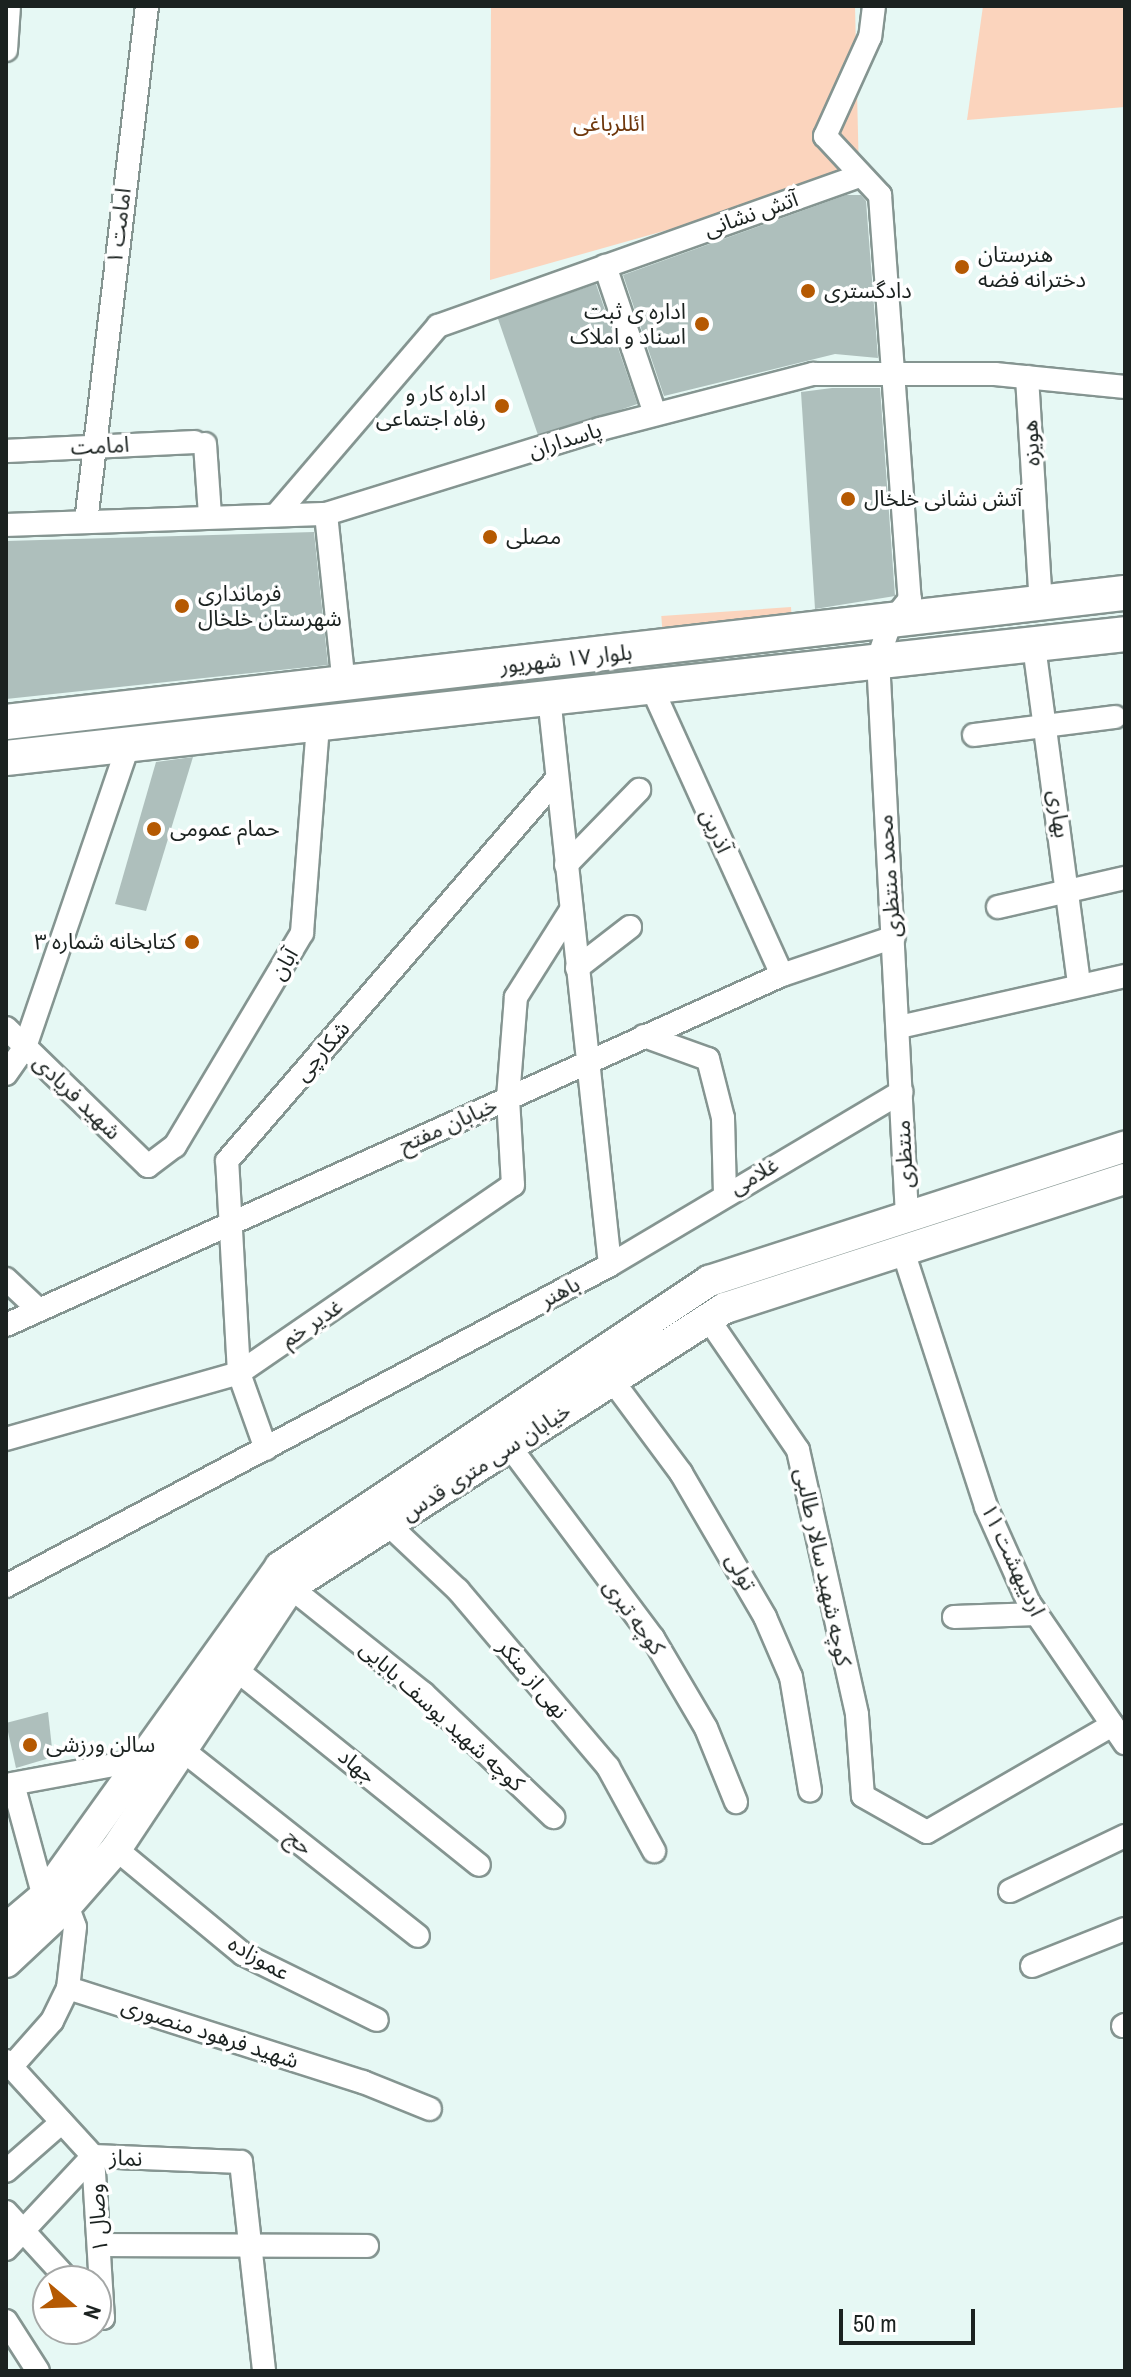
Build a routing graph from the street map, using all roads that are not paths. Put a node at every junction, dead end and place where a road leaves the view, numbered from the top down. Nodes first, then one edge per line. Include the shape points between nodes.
1 (9, 6) edge
2 (147, 6) edge
3 (874, 6) edge
4 (6, 50) edge
5 (859, 176) junction
6 (605, 266) junction
7 (891, 374) junction
8 (1027, 377) junction
9 (1125, 387) edge
10 (655, 414) junction
11 (92, 447) junction
12 (6, 451) edge
13 (326, 514) junction
14 (210, 515) junction
15 (276, 515) junction
16 (86, 522) junction
17 (6, 525) edge
18 (1125, 593) edge
19 (1041, 604) junction
20 (890, 624) junction
21 (1125, 634) edge
22 (1034, 646) junction
23 (616, 653) junction
24 (878, 659) junction
25 (348, 684) junction
26 (651, 686) junction
27 (611, 691) junction
28 (549, 697) junction
29 (1115, 717) dead end
30 (356, 720) junction
31 (6, 722) edge
32 (318, 725) junction
33 (1046, 725) junction
34 (974, 735) dead end
35 (128, 747) junction
36 (6, 758) edge
37 (556, 780) junction
38 (639, 790) dead end
39 (566, 865) junction
40 (1125, 878) edge
41 (1070, 891) junction
42 (998, 907) dead end
43 (571, 910) junction
44 (630, 927) dead end
45 (894, 937) junction
46 (577, 968) junction
47 (782, 975) junction
48 (1125, 976) edge
49 (1079, 982) junction
50 (899, 1027) junction
51 (6, 1028) edge
52 (644, 1036) junction
53 (25, 1047) junction
54 (588, 1062) junction
55 (6, 1074) edge
56 (901, 1092) junction
57 (508, 1098) junction
58 (1122, 1149) edge
59 (148, 1166) joint
60 (1125, 1179) edge
61 (725, 1192) junction
62 (907, 1216) junction
63 (230, 1222) junction
64 (904, 1254) junction
65 (610, 1265) junction
66 (6, 1279) edge
67 (709, 1281) junction
68 (38, 1309) junction
69 (716, 1312) junction
70 (6, 1325) edge
71 (239, 1373) junction
72 (612, 1380) junction
73 (6, 1439) edge
74 (510, 1447) junction
75 (266, 1449) junction
76 (389, 1525) junction
77 (6, 1586) edge
78 (290, 1587) junction
79 (1037, 1614) junction
80 (954, 1617) dead end
81 (234, 1668) junction
82 (1119, 1734) edge
83 (180, 1748) junction
84 (141, 1760) junction
85 (10, 1784) edge
86 (810, 1790) dead end
87 (736, 1802) dead end
88 (553, 1817) dead end
89 (1125, 1836) edge
90 (116, 1849) junction
91 (654, 1851) dead end
92 (479, 1865) dead end
93 (1010, 1891) dead end
94 (56, 1901) junction
95 (6, 1929) edge
96 (1125, 1929) edge
97 (418, 1936) dead end
98 (6, 1962) edge
99 (1032, 1966) dead end
100 (68, 1988) junction
101 (377, 2020) dead end
102 (9, 2063) edge
103 (430, 2109) dead end
104 (62, 2122) junction
105 (93, 2156) junction
106 (6, 2171) edge
107 (6, 2212) edge
108 (23, 2231) junction
109 (100, 2245) junction
110 (367, 2246) dead end
111 (6, 2249) edge
112 (252, 2249) junction
113 (54, 2265) edge
114 (101, 2265) edge
115 (6, 2321) edge
116 (38, 2371) edge
117 (264, 2371) edge

1 - 4 street
2 - 11 street, امامت ۱
3 - 5 street via 870,37 825,136
5 - 6 street, آتش نشانی
5 - 7 street via 880,195
6 - 10 street
6 - 15 street, آتش نشانی via 438,326
7 - 8 street, پاسداران
7 - 10 street, پاسداران via 813,374
7 - 20 street via 910,599
8 - 9 street, پاسداران
8 - 19 street, هویزه
10 - 13 street, پاسداران
11 - 12 street, امامت
11 - 14 street, امامت via 200,443
11 - 16 street, امامت ۱
13 - 15 street, پاسداران
13 - 25 street
14 - 15 street, پاسداران
14 - 16 street, پاسداران
16 - 17 street, پاسداران
18 - 19 main road, بلوار ١٧ شهریور
19 - 20 main road, بلوار ١٧ شهریور
20 - 23 main road, بلوار ١٧ شهریور
20 - 24 street
21 - 22 main road, بلوار ١٧ شهریور
22 - 24 main road, بلوار ١٧ شهریور
22 - 33 street, بهاری
23 - 25 main road, بلوار ١٧ شهریور
23 - 27 main road via 553,669 548,677 560,688
24 - 26 main road, بلوار ١٧ شهریور
24 - 45 street, محمد منتظری
25 - 30 main road via 366,687 375,700 372,710
25 - 31 main road, بلوار ١٧ شهریور
26 - 27 main road, بلوار ١٧ شهریور
26 - 47 street, آذرین
27 - 28 main road, بلوار ١٧ شهریور
28 - 30 main road, بلوار ١٧ شهریور
28 - 37 street
29 - 33 street
30 - 32 main road, بلوار ١٧ شهریور
32 - 35 main road, بلوار ١٧ شهریور
32 - 59 street, آبان via 302,933 175,1146
33 - 34 street
33 - 41 street, بهاری
35 - 36 main road, بلوار ١٧ شهریور
35 - 53 street
37 - 39 street
37 - 63 street, شکارچی via 227,1161
38 - 39 street
39 - 43 street
40 - 41 street
41 - 42 street
41 - 49 street, بهاری
43 - 46 street
43 - 57 street via 516,997
44 - 46 street
45 - 47 street, خیابان مفتح
45 - 50 street, محمد منتظری
46 - 54 street
47 - 52 street, خیابان مفتح
48 - 49 street
49 - 50 street
50 - 56 street, محمد منتظری
51 - 53 street, شهید فریادی
52 - 54 street, خیابان مفتح
52 - 61 street via 708,1059 723,1118
53 - 55 street
53 - 59 street, شهید فریادی
54 - 57 street, خیابان مفتح
54 - 65 street
56 - 61 street, غلامی
56 - 62 street, منتظری
57 - 63 street, خیابان مفتح
57 - 71 street, غدیر خم via 513,1185
58 - 62 main road, خیابان سی متری قدس
60 - 64 main road, خیابان سی متری قدس
61 - 65 street, غلامی
62 - 67 main road, خیابان سی متری قدس
63 - 68 street, خیابان مفتح
63 - 71 street, شکارچی
64 - 69 main road, خیابان سی متری قدس
64 - 79 street, ۱۱ اردیبهشت via 986,1507
65 - 75 street, باهنر
66 - 68 street
67 - 69 main road
67 - 84 main road, خیابان سی متری قدس via 280,1567
68 - 70 street, خیابان مفتح
69 - 72 main road, خیابان سی متری قدس
69 - 82 street, کوچه شهید سالار طالبی via 798,1450 857,1715 863,1796 927,1832
71 - 73 street, غدیر خم
71 - 75 street, شکارچی
72 - 74 main road, خیابان سی متری قدس
72 - 86 street, تولی via 681,1473 765,1617 791,1677
74 - 76 main road, خیابان سی متری قدس
74 - 87 street, کوچه تبری via 653,1638 706,1728
75 - 77 street, باهنر
76 - 78 main road, خیابان سی متری قدس
76 - 91 street, نهی از منکر via 458,1590 608,1767
78 - 81 main road, خیابان سی متری قدس
78 - 88 street, کوچه شهید یوسف بابایی via 423,1693
79 - 80 street
79 - 82 street, ۱۱ اردیبهشت
81 - 83 main road, خیابان سی متری قدس
81 - 92 street, جهاد
83 - 90 main road, خیابان سی متری قدس
83 - 97 street, حج
84 - 85 street
84 - 94 main road, خیابان سی متری قدس
85 - 94 street
89 - 93 street
90 - 94 main road, خیابان سی متری قدس
90 - 101 street, عموزاده via 243,1954
94 - 95 main road, خیابان سی متری قدس
94 - 98 main road, خیابان سی متری قدس
94 - 100 street via 75,1927
96 - 99 street
100 - 102 street via 52,2021
100 - 103 street, شهید فرهود منصوری via 363,2082
102 - 104 street, نماز
104 - 105 street, نماز
104 - 106 street
105 - 108 street
105 - 109 street, وصال ۱
105 - 112 street, نماز via 241,2162
107 - 108 street, وصال ۱
108 - 111 street
108 - 113 street, وصال ۱
109 - 112 street
109 - 114 street, وصال ۱
110 - 112 street
112 - 117 street
115 - 116 street

